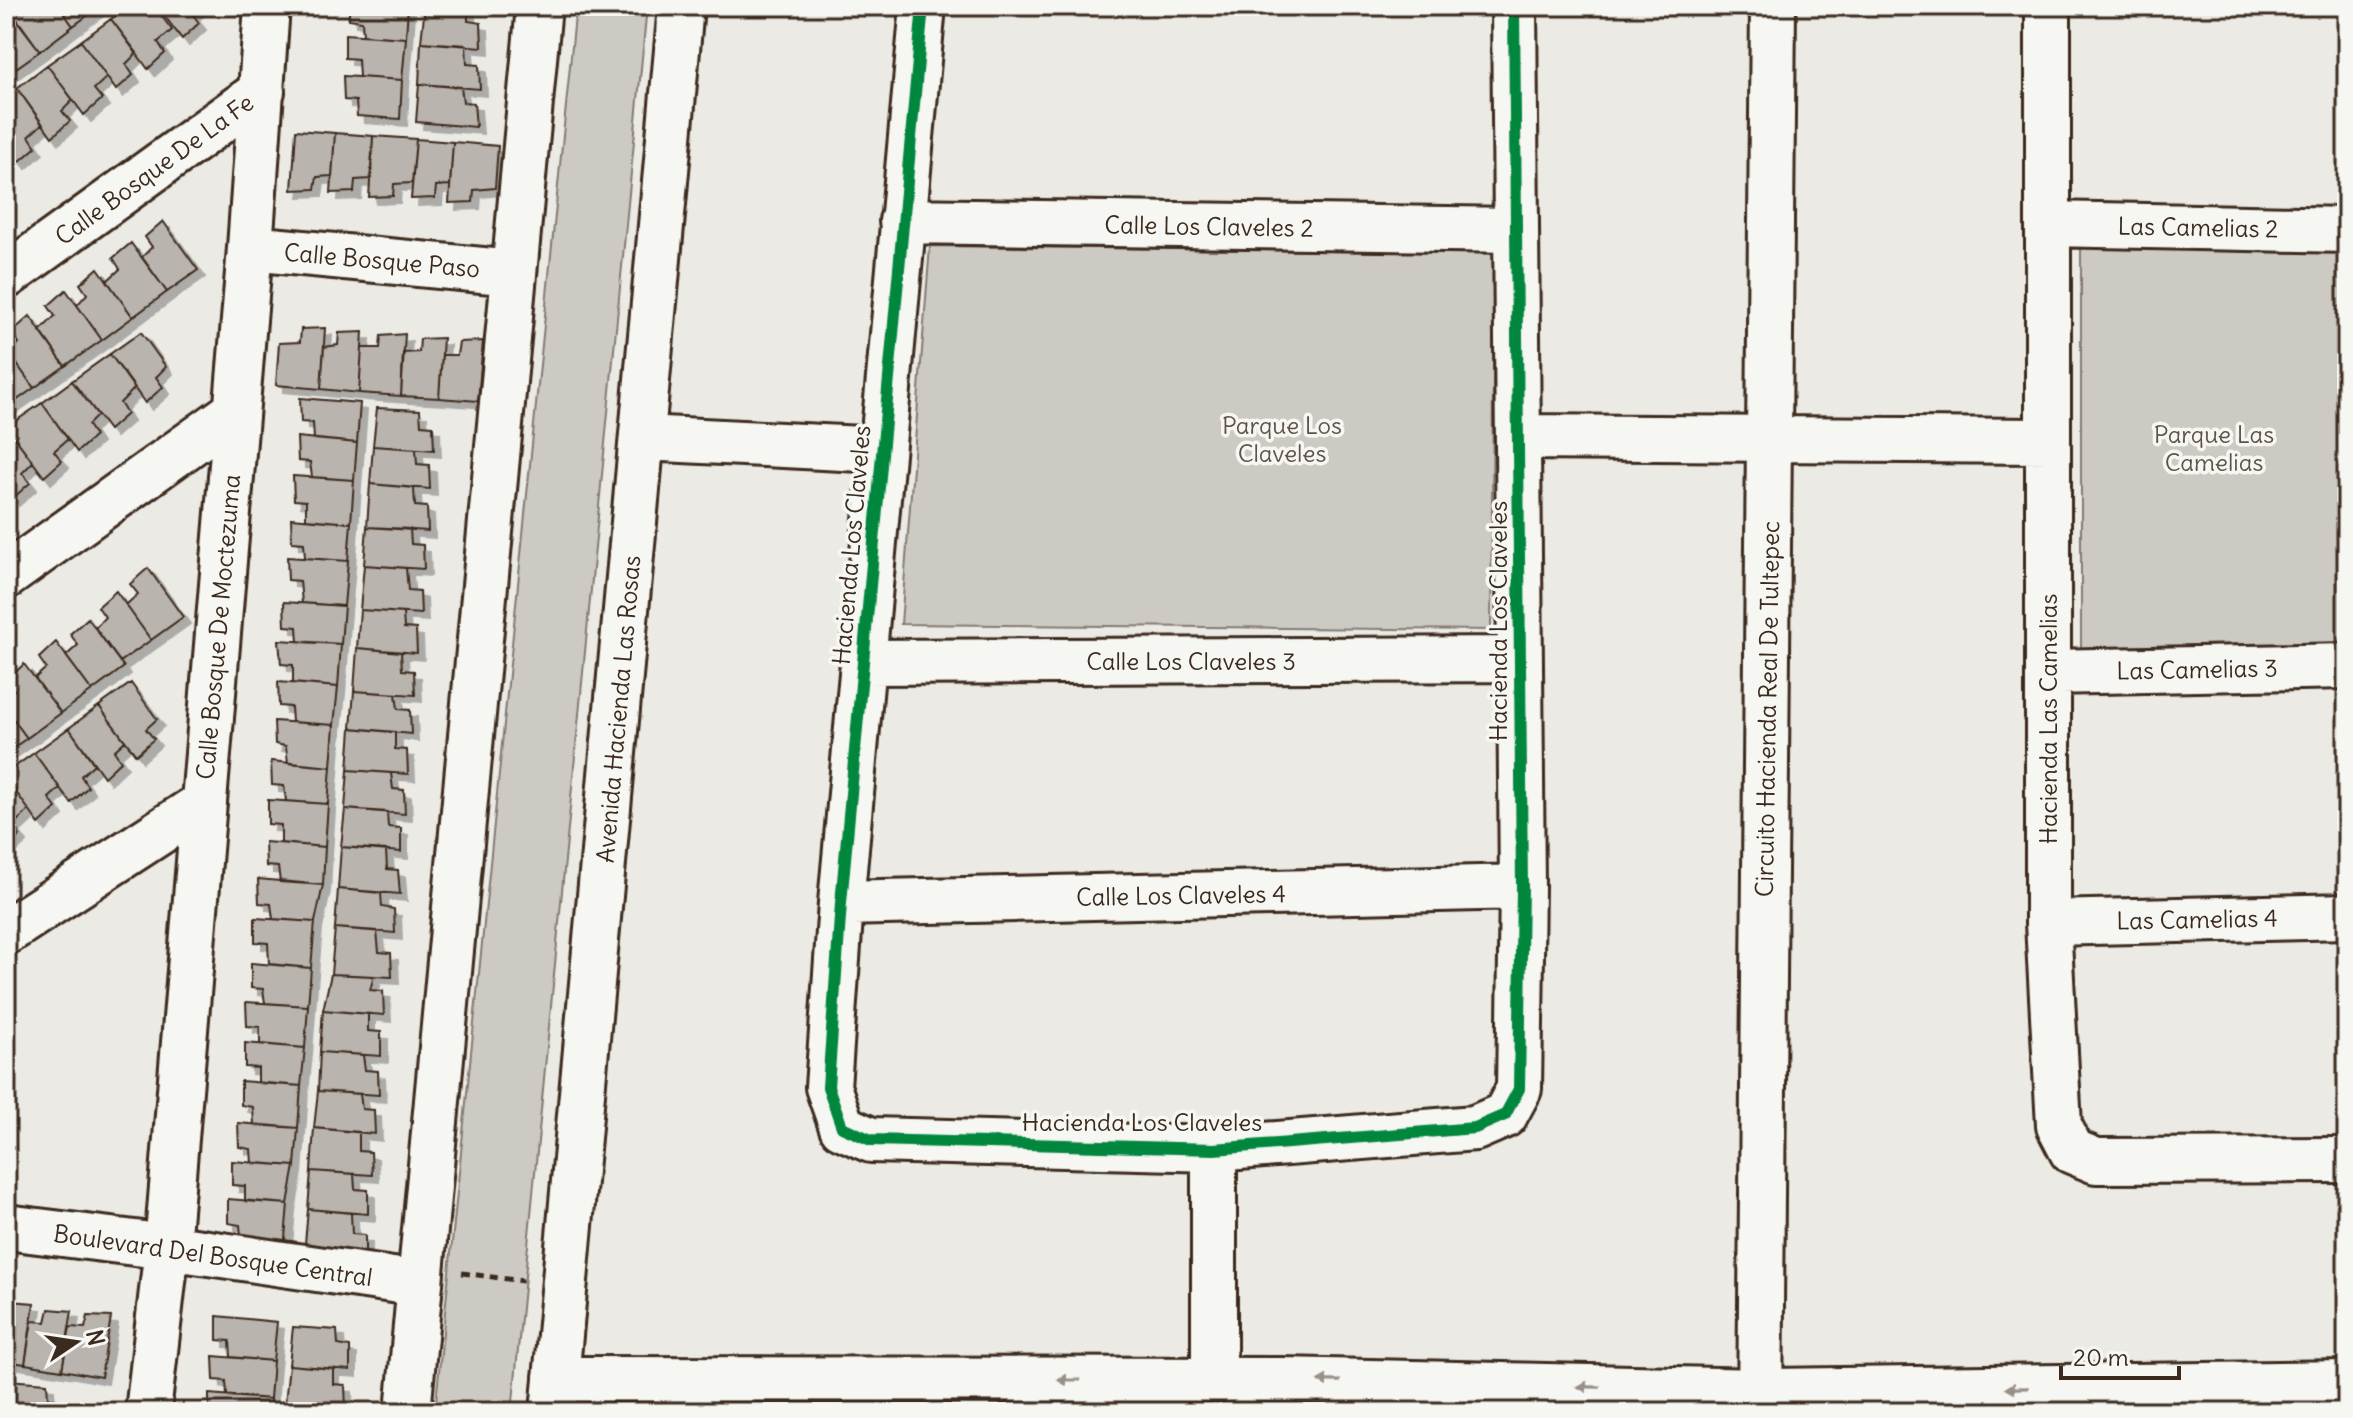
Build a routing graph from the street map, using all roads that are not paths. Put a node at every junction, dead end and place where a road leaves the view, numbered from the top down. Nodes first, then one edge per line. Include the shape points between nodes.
1 (267, 6) edge
2 (539, 6) edge
3 (681, 6) edge
4 (923, 6) edge
5 (1514, 6) edge
6 (1773, 6) edge
7 (2048, 6) edge
8 (262, 91) junction
9 (902, 221) junction
10 (2048, 224) junction
11 (1515, 230) junction
12 (2347, 230) edge
13 (250, 248) junction
14 (514, 273) junction
15 (6, 276) edge
16 (236, 411) junction
17 (1519, 437) junction
18 (642, 438) junction
19 (1770, 439) junction
20 (2048, 441) junction
21 (882, 450) junction
22 (6, 576) edge
23 (1519, 659) junction
24 (863, 662) junction
25 (2347, 666) edge
26 (2048, 672) junction
27 (204, 803) junction
28 (1522, 887) junction
29 (841, 903) junction
30 (2347, 916) edge
31 (2048, 923) junction
32 (6, 932) edge
33 (1214, 1149) junction
34 (2347, 1160) edge
35 (6, 1227) edge
36 (167, 1247) junction
37 (420, 1276) junction
38 (1214, 1380) junction
39 (2347, 1383) edge
40 (554, 1395) edge
41 (785, 1396) edge
42 (1283, 1396) edge
43 (2151, 1399) edge
44 (1760, 1402) edge
45 (148, 1412) edge
46 (408, 1412) edge

1 - 8 street, Calle Bosque De Moctezuma
2 - 14 street
3 - 18 street, Avenida Hacienda Las Rosas
4 - 9 street, Hacienda Los Claveles
5 - 11 street, Hacienda Los Claveles
6 - 19 street, Circuito Hacienda Real De Tultepec
7 - 10 street, Hacienda Las Camelias
8 - 13 street, Calle Bosque De Moctezuma
8 - 15 street, Calle Bosque De La Fe
9 - 11 street, Calle Los Claveles 2
9 - 21 street, Hacienda Los Claveles
10 - 12 street, Las Camelias 2
10 - 20 street, Hacienda Las Camelias
11 - 17 street, Hacienda Los Claveles
13 - 14 street, Calle Bosque Paso
13 - 16 street, Calle Bosque De Moctezuma
14 - 37 street
16 - 22 street
16 - 27 street, Calle Bosque De Moctezuma
17 - 19 street
17 - 23 street, Hacienda Los Claveles
18 - 21 street
18 - 40 street, Avenida Hacienda Las Rosas
19 - 20 street
19 - 44 street, Circuito Hacienda Real De Tultepec
20 - 26 street, Hacienda Las Camelias
21 - 24 street, Hacienda Los Claveles
23 - 24 street, Calle Los Claveles 3
23 - 28 street, Hacienda Los Claveles
24 - 29 street, Hacienda Los Claveles
25 - 26 street, Las Camelias 3
26 - 31 street, Hacienda Las Camelias
27 - 32 street
27 - 36 street, Calle Bosque De Moctezuma
28 - 29 street, Calle Los Claveles 4
28 - 33 street, Hacienda Los Claveles via 1519,1089 1505,1115 1475,1128
29 - 33 street, Hacienda Los Claveles via 828,1087 842,1127 871,1140
30 - 31 street, Las Camelias 4
31 - 34 street, Hacienda Las Camelias via 2059,1126 2072,1151 2096,1161
33 - 38 street
35 - 36 street, Boulevard Del Bosque Central
36 - 37 street, Boulevard Del Bosque Central
36 - 45 street, Calle Bosque De Moctezuma
37 - 46 street
38 -> 41 street
38 - 42 street
39 - 43 street
40 - 41 street
44 -> 42 street
43 -> 44 street

